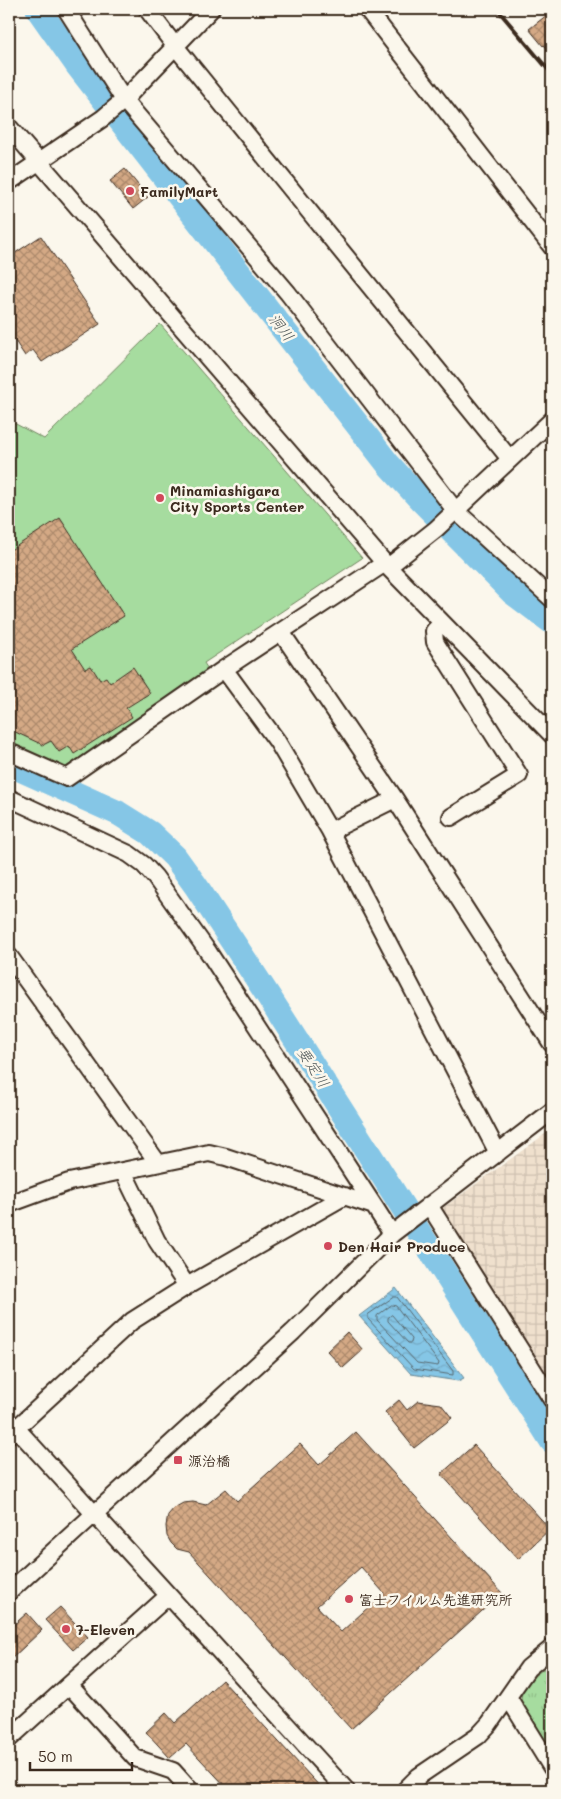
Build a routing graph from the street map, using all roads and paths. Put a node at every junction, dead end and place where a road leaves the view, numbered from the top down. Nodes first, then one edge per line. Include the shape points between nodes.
1 (66, 9) edge
2 (147, 9) edge
3 (212, 9) edge
4 (367, 9) edge
5 (175, 46) junction
6 (123, 101) junction
7 (9, 127) edge
8 (38, 162) junction
9 (9, 182) edge
10 (552, 247) edge
11 (549, 430) edge
12 (510, 459) junction
13 (453, 512) junction
14 (387, 565) junction
15 (552, 599) edge
16 (442, 623) junction
17 (281, 632) junction
18 (224, 668) junction
19 (552, 735) edge
20 (9, 752) edge
21 (9, 798) edge
22 (396, 798) junction
23 (451, 817) dead end
24 (330, 831) junction
25 (9, 956) edge
26 (552, 1044) edge
27 (552, 1111) edge
28 (498, 1153) junction
29 (158, 1163) junction
30 (123, 1171) junction
31 (344, 1196) junction
32 (9, 1204) edge
33 (429, 1205) junction
34 (374, 1206) junction
35 (392, 1234) junction
36 (187, 1286) junction
37 (552, 1400) edge
38 (12, 1432) edge
39 (94, 1514) junction
40 (9, 1592) edge
41 (168, 1596) junction
42 (552, 1648) edge
43 (69, 1684) junction
44 (508, 1698) junction
45 (9, 1739) edge
46 (552, 1768) edge
47 (190, 1790) edge
48 (346, 1790) edge
49 (405, 1790) edge

1 - 6 street
2 - 5 street
3 - 5 street
4 - 10 street
5 - 6 street
5 - 12 street
6 - 8 street
6 - 13 street via 288,293
7 - 8 street
8 - 9 street
8 - 14 street
11 - 12 street
12 - 13 street
13 - 14 street via 436,529
13 - 15 street
14 - 16 street
14 - 17 street
16 - 19 street
16 - 23 street via 434,631 435,642 519,775
17 - 18 street
17 - 22 street
18 - 20 street via 67,778
18 - 24 street via 276,741
21 - 34 street via 129,854 155,877 209,953
22 - 24 street
22 - 26 street
24 - 28 street
25 - 29 street
27 - 28 street
28 - 33 street
29 - 30 street
29 - 31 street via 209,1153
30 - 32 street via 69,1182
30 - 36 street via 157,1241
31 - 34 street
31 - 36 street
33 - 35 street
33 - 37 street
34 - 35 street
35 - 39 street via 293,1332
36 - 38 street via 132,1321
38 - 39 street
39 - 40 street
39 - 41 street
41 - 43 street
41 - 48 street
42 - 44 street via 528,1668
43 - 45 street
43 - 47 street via 135,1758 173,1771
44 - 46 street
44 - 49 street via 478,1736 424,1772

